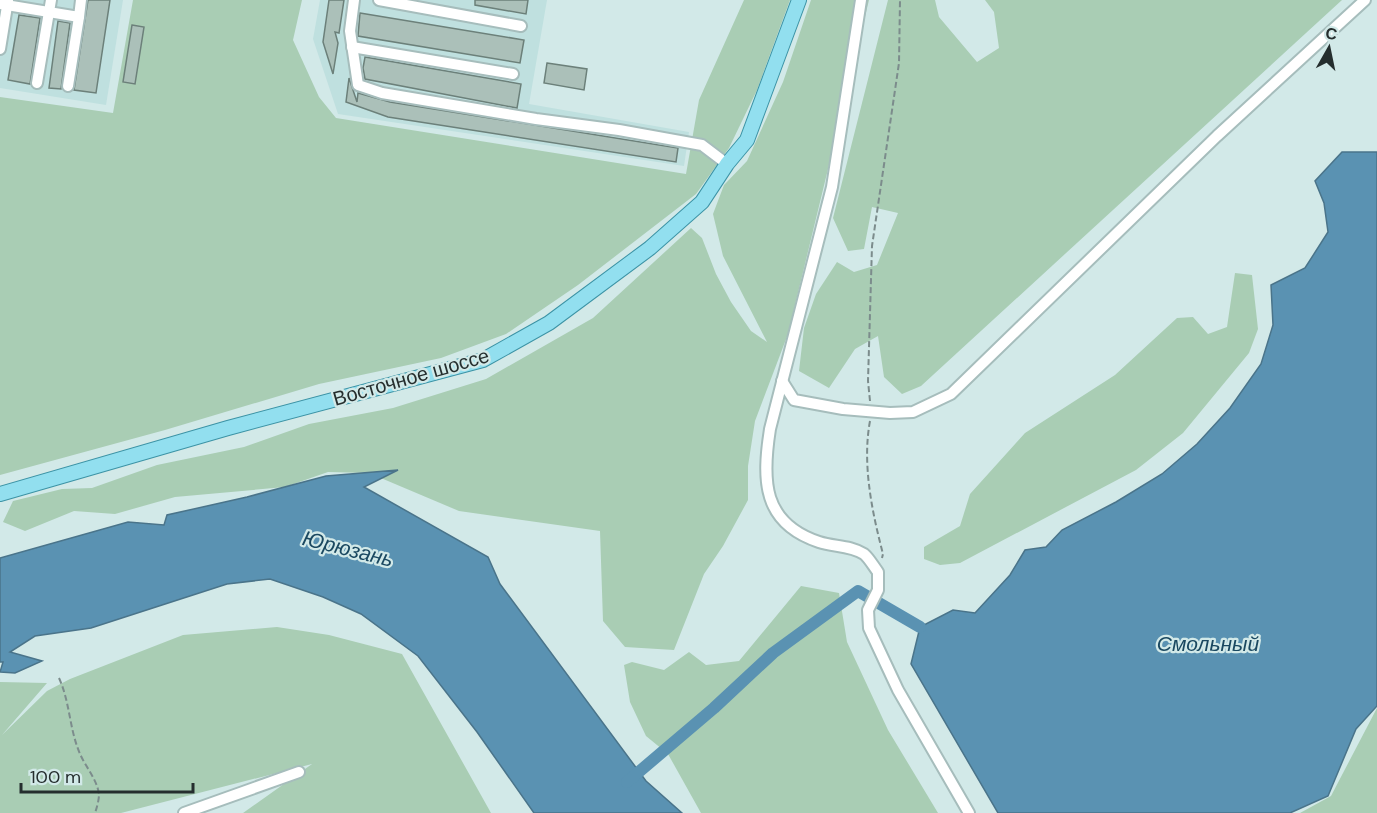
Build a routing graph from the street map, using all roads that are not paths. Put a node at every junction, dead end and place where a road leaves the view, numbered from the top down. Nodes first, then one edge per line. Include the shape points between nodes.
1 (51, 0) edge
2 (81, 0) edge
3 (354, 0) edge
4 (379, 0) edge
5 (799, 0) edge
6 (861, 0) edge
7 (1365, 0) edge
8 (5, 3) edge
9 (49, 12) junction
10 (79, 16) junction
11 (521, 26) dead end
12 (352, 47) junction
13 (0, 49) edge
14 (513, 74) dead end
15 (37, 83) dead end
16 (68, 86) dead end
17 (728, 164) junction
18 (782, 381) junction
19 (0, 494) edge
20 (298, 772) dead end
21 (184, 813) edge
22 (969, 813) edge

1 - 9 street
2 - 10 street
3 - 12 street
4 - 11 street
5 - 17 main road, Восточное шоссе via 747,140
6 - 18 street via 832,187
7 - 18 street via 1217,136 951,394 913,412 872,413 794,400
8 - 9 street
8 - 13 street
9 - 10 street
9 - 15 street
10 - 16 street
12 - 14 street
12 - 17 street via 358,85 382,93 702,144
17 - 19 main road, Восточное шоссе via 702,202 650,248 549,323 483,360
18 - 22 street via 765,461 770,502 788,528 820,542 865,554 878,572 878,590 868,610 869,628 898,690
20 - 21 street

